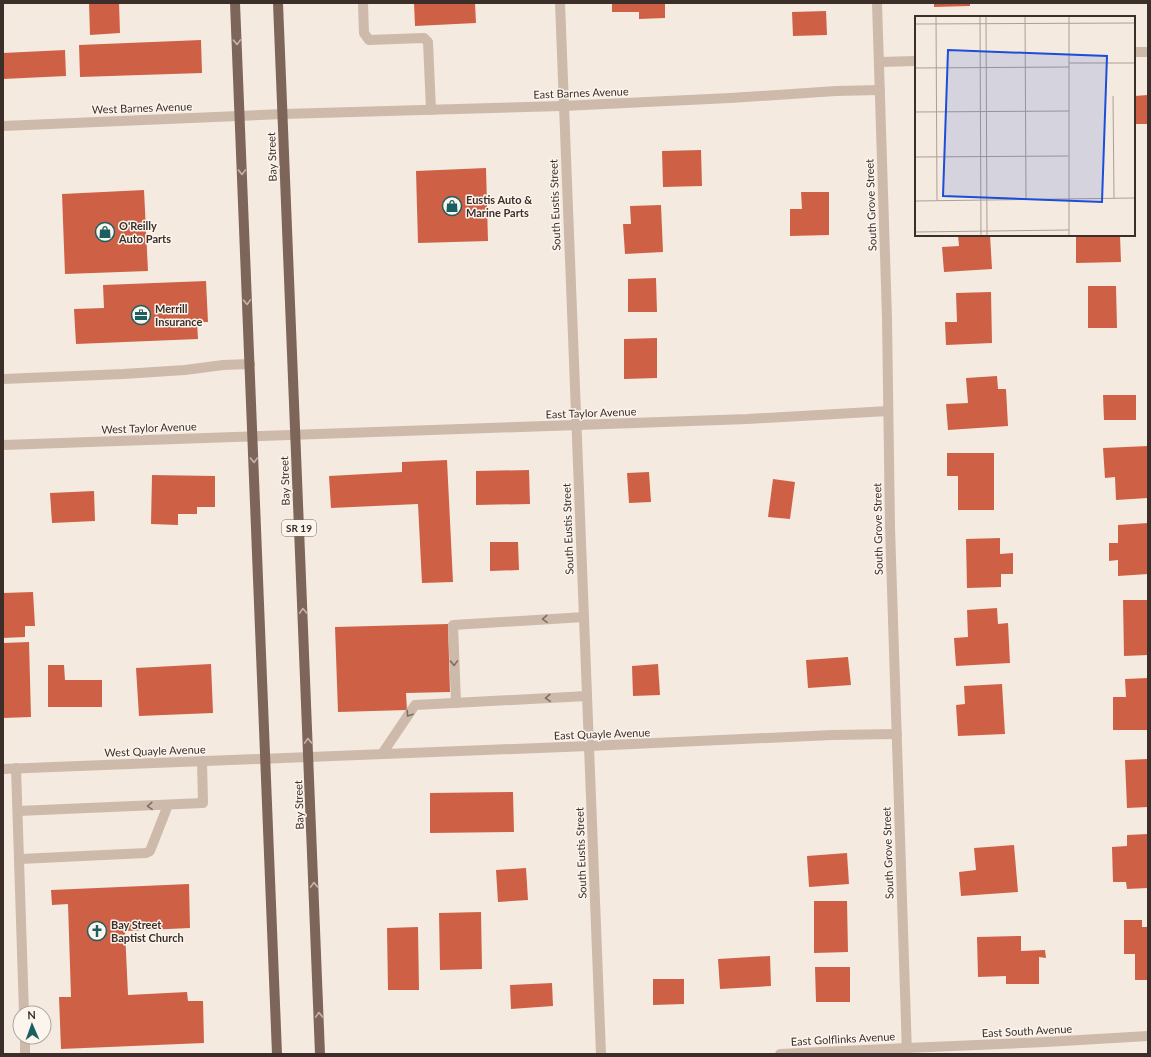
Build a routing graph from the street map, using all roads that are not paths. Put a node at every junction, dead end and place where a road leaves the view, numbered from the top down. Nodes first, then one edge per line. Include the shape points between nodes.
1 (236, 3) edge
2 (278, 3) edge
3 (363, 3) edge
4 (560, 3) edge
5 (877, 3) edge
6 (1135, 52) edge
7 (1148, 52) edge
8 (915, 61) edge
9 (879, 62) junction
10 (880, 90) junction
11 (564, 106) junction
12 (431, 110) junction
13 (283, 114) junction
14 (240, 116) junction
15 (3, 126) edge
16 (250, 364) junction
17 (3, 379) edge
18 (888, 411) junction
19 (575, 425) junction
20 (295, 436) junction
21 (253, 437) junction
22 (3, 445) edge
23 (584, 617) junction
24 (587, 696) junction
25 (456, 703) junction
26 (897, 734) junction
27 (589, 746) junction
28 (382, 754) junction
29 (309, 757) junction
30 (266, 759) junction
31 (202, 761) junction
32 (16, 768) junction
33 (3, 769) edge
34 (168, 805) junction
35 (18, 811) junction
36 (20, 859) junction
37 (24, 1005) edge
38 (1148, 1036) edge
39 (907, 1051) edge
40 (277, 1054) edge
41 (320, 1054) edge
42 (601, 1054) edge
43 (780, 1054) edge

1 -> 14 main road
2 - 13 main road, Bay Street / SR 19
3 - 12 street via 364,34 369,40 424,38 428,42
4 - 11 street, South Eustis Street
5 - 9 street, South Grove Street
6 - 7 street
8 - 9 street
9 - 10 street, South Grove Street
10 - 11 street, East Barnes Avenue via 836,90
10 - 18 street, South Grove Street
11 - 12 street, East Barnes Avenue
11 - 19 street, South Eustis Street
12 - 13 street, East Barnes Avenue
13 - 14 street, West Barnes Avenue
13 - 20 main road, Bay Street / SR 19
14 - 15 street, West Barnes Avenue
14 -> 16 main road
16 - 17 street via 116,375
16 - 21 main road
18 - 19 street, East Taylor Avenue
18 - 26 street, South Grove Street
19 - 20 street, East Taylor Avenue
19 - 23 street, South Eustis Street
20 - 21 street, West Taylor Avenue
29 -> 20 main road, Bay Street / SR 19
21 - 22 street, West Taylor Avenue
21 -> 30 main road
23 - 24 street, South Eustis Street
23 -> 25 street via 453,625
24 -> 25 street
24 - 27 street, South Eustis Street
25 -> 28 street via 415,706
26 - 27 street, East Quayle Avenue
26 - 39 street, South Grove Street
27 - 28 street, East Quayle Avenue
27 - 42 street, South Eustis Street
28 - 29 street, East Quayle Avenue
29 - 30 street, West Quayle Avenue
41 -> 29 main road, Bay Street / SR 19
30 - 31 street, West Quayle Avenue
30 - 40 main road
31 - 32 street, West Quayle Avenue
31 - 34 street via 203,803
32 - 33 street, West Quayle Avenue
32 - 35 street
34 -> 35 street
34 - 36 street via 150,850 146,854
35 - 36 street
36 - 37 street
38 - 39 street, East South Avenue
39 - 43 street, East Golflinks Avenue

